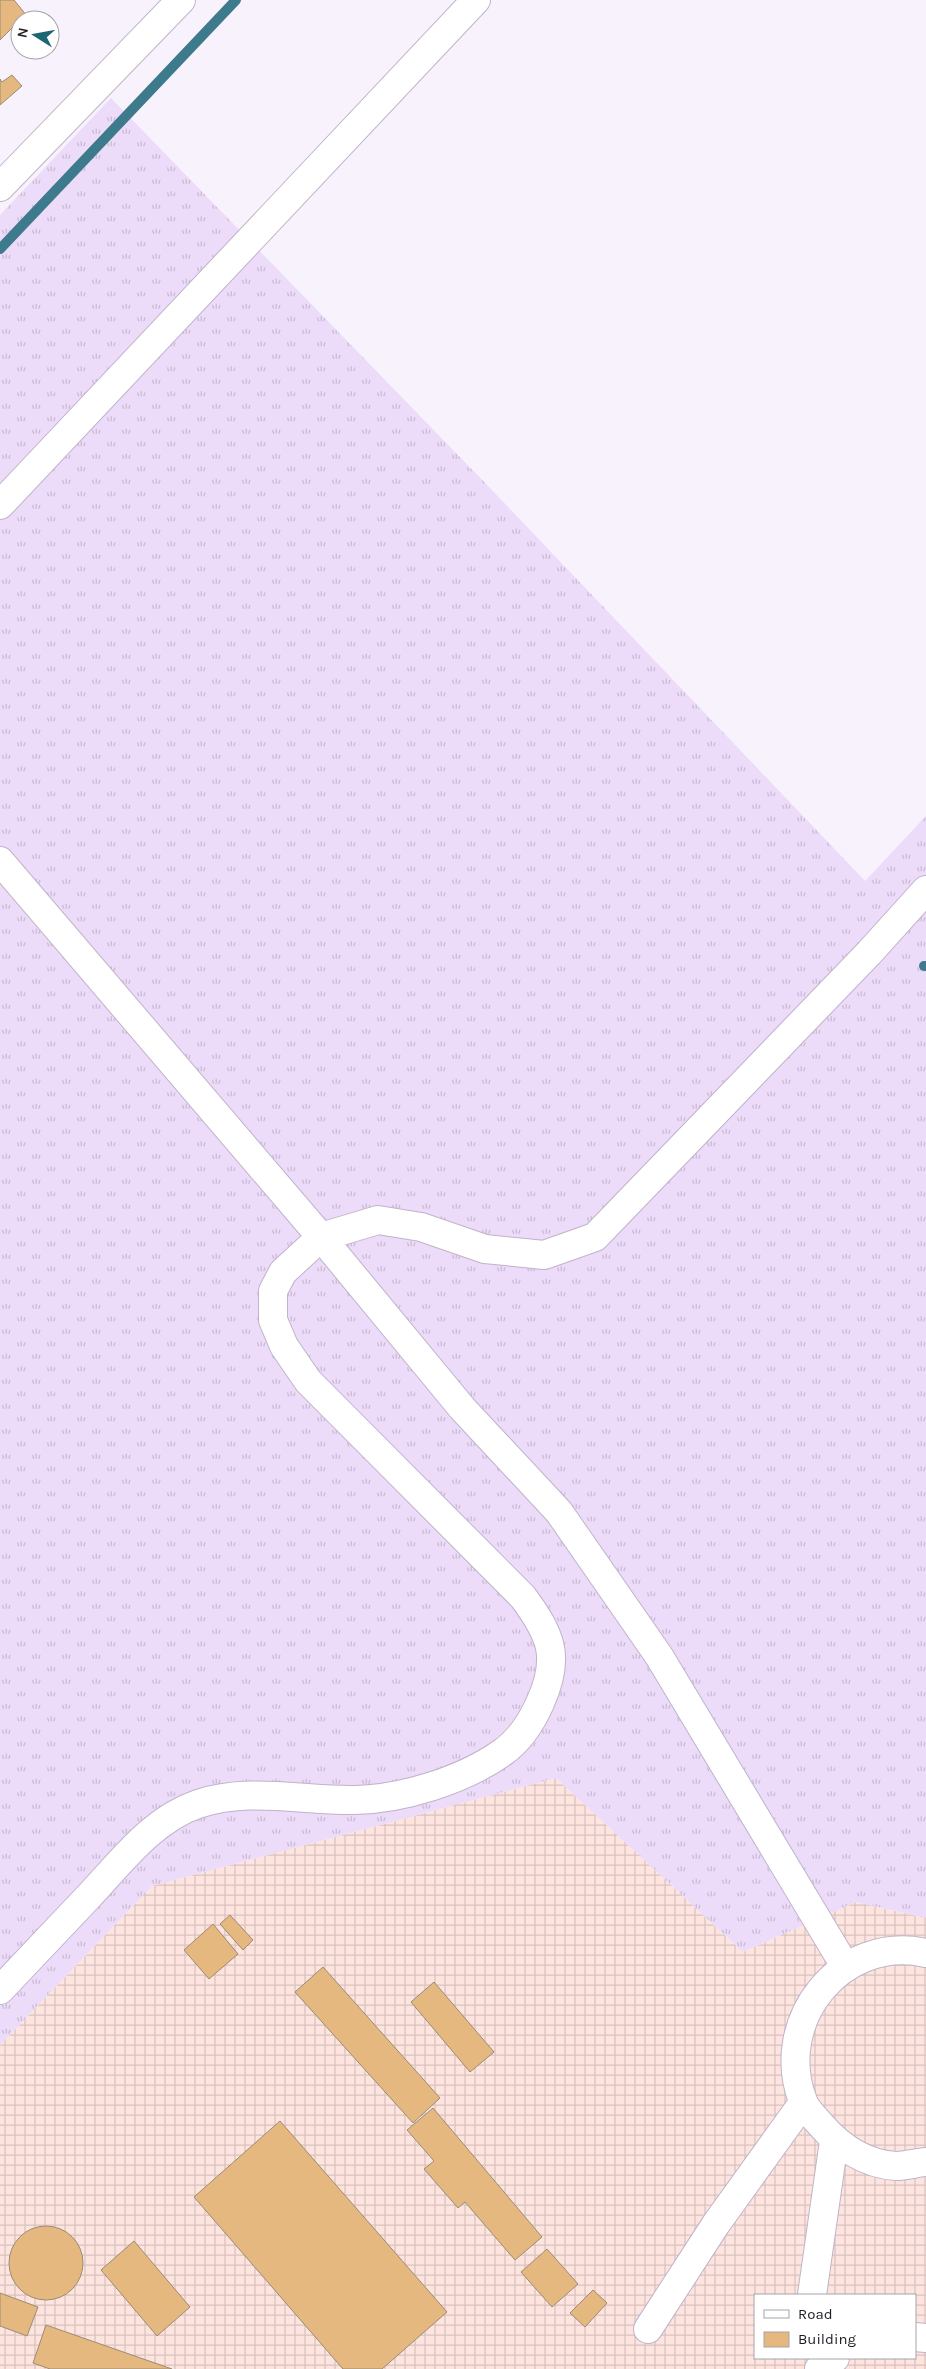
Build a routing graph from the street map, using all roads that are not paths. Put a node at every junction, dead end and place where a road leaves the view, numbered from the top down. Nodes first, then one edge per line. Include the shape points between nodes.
1 (181, 0) edge
2 (476, 0) edge
3 (0, 187) edge
4 (0, 505) edge
5 (0, 861) edge
6 (926, 890) edge
7 (321, 1237) junction
8 (926, 1953) edge
9 (846, 1966) junction
10 (0, 1990) edge
11 (803, 2103) junction
12 (834, 2141) junction
13 (926, 2162) edge
14 (812, 2294) edge
15 (648, 2329) dead end
16 (834, 2359) edge
17 (819, 2369) edge

1 - 3 street
2 - 4 street
5 - 7 street
6 - 7 street via 595,1237 544,1255 485,1249 421,1227 378,1220
7 - 9 street via 462,1408 559,1512 659,1656
7 - 10 street via 283,1272 273,1291 273,1320 284,1346 308,1382 523,1597 549,1640 551,1664 547,1687 535,1715 504,1752 428,1788 356,1800 239,1795 197,1804 160,1824
8 - 9 street via 910,1950 877,1953
9 - 11 street via 820,1989 803,2018 796,2051 798,2085
11 - 12 street
11 - 15 street via 716,2224
12 - 13 street via 863,2158 896,2166
12 - 14 street
16 - 17 street

